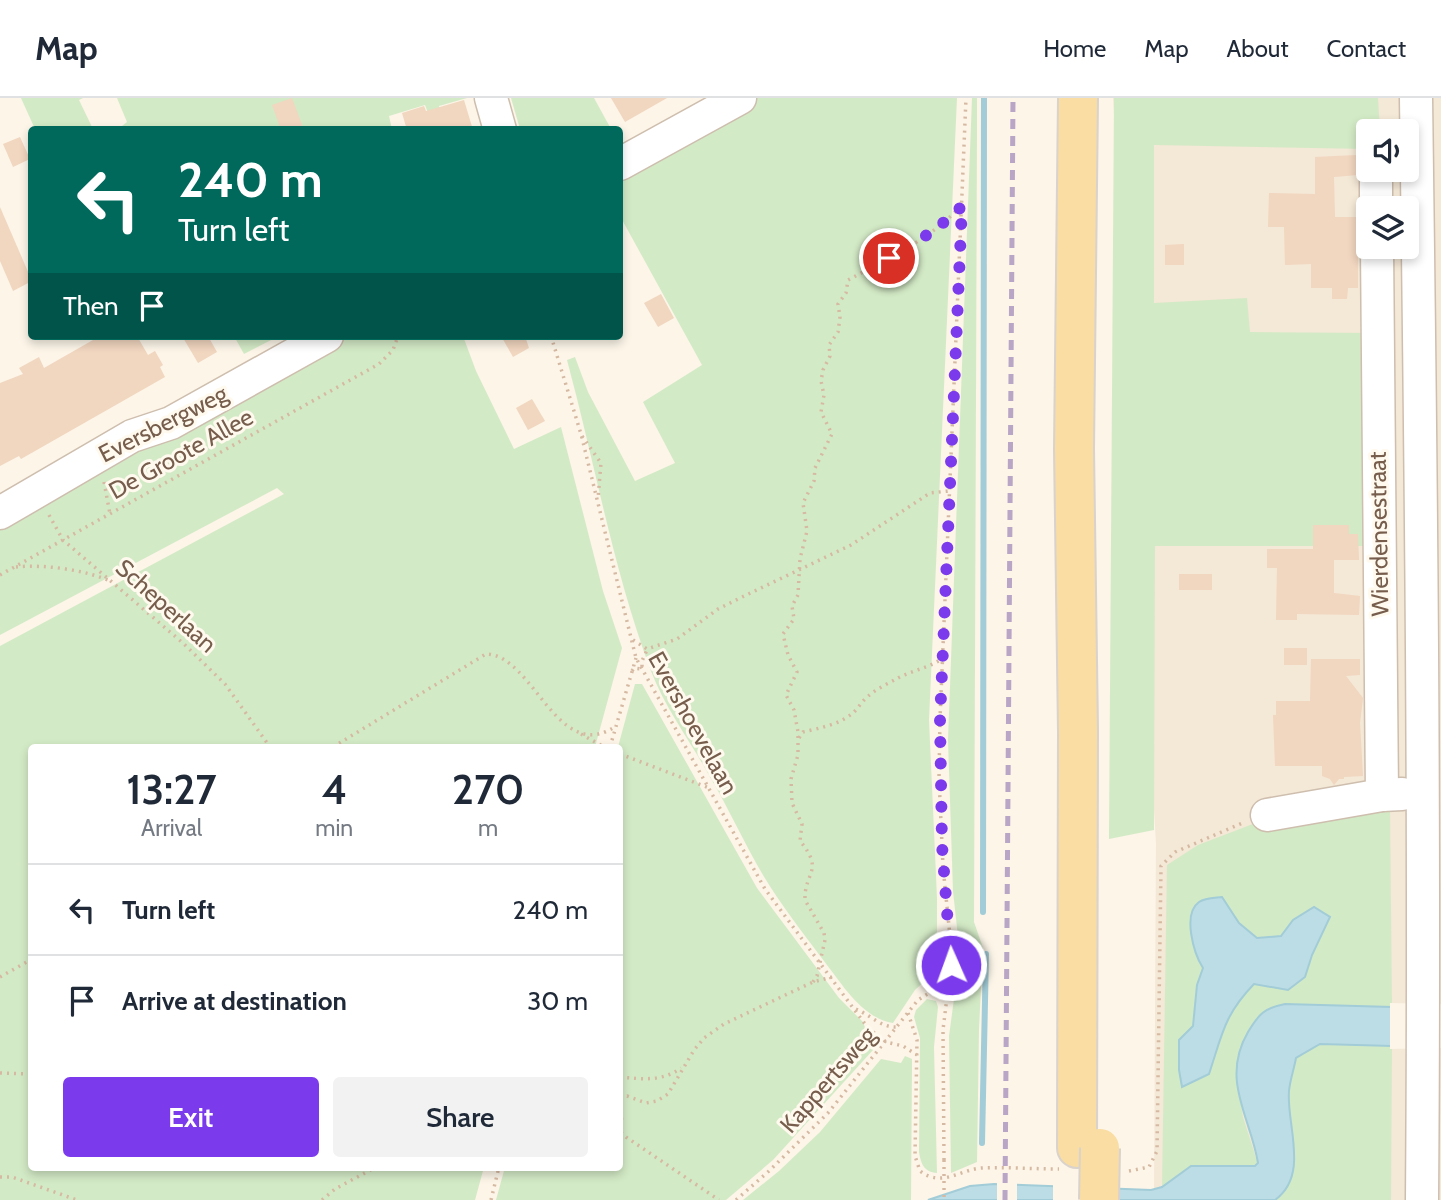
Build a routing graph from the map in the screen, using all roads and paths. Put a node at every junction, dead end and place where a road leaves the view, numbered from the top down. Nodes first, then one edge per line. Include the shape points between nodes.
1 (491, 98) edge
2 (740, 98) edge
3 (966, 98) edge
4 (1077, 98) edge
5 (1101, 98) edge
6 (1416, 98) edge
7 (499, 126) edge
8 (623, 162) edge
9 (962, 206) junction
10 (1377, 260) edge
11 (1417, 273) junction
12 (320, 340) edge
13 (397, 340) edge
14 (552, 340) edge
15 (581, 434) junction
16 (98, 456) junction
17 (949, 491) junction
18 (36, 494) junction
19 (598, 502) junction
20 (0, 513) edge
21 (110, 514) junction
22 (63, 540) junction
23 (14, 567) junction
24 (800, 567) junction
25 (0, 575) edge
26 (119, 586) junction
27 (630, 635) junction
28 (647, 649) junction
29 (636, 658) junction
30 (943, 658) junction
31 (642, 669) junction
32 (631, 673) junction
33 (616, 726) junction
34 (798, 727) junction
35 (803, 732) junction
36 (580, 733) junction
37 (799, 738) junction
38 (268, 744) edge
39 (338, 744) edge
40 (599, 744) edge
41 (611, 744) edge
42 (623, 755) edge
43 (710, 789) junction
44 (1421, 793) junction
45 (1382, 795) junction
46 (1266, 815) joint
47 (28, 961) edge
48 (820, 963) junction
49 (0, 977) edge
50 (832, 977) junction
51 (813, 982) junction
52 (947, 994) junction
53 (855, 1009) junction
54 (908, 1013) junction
55 (897, 1027) junction
56 (886, 1042) junction
57 (917, 1055) junction
58 (684, 1067) junction
59 (0, 1073) edge
60 (28, 1074) edge
61 (623, 1077) edge
62 (623, 1096) edge
63 (623, 1136) edge
64 (1089, 1167) edge
65 (369, 1171) edge
66 (498, 1171) edge
67 (0, 1177) edge
68 (77, 1200) edge
69 (322, 1200) edge
70 (491, 1200) edge
71 (719, 1200) edge
72 (736, 1200) edge
73 (944, 1200) edge
74 (1076, 1200) edge
75 (1422, 1200) edge

1 - 7 street
2 - 8 street
3 - 9 path
4 - 64 main road via 1074,449
5 - 64 main road
6 - 11 street, Wierdensestraat
9 - 17 path
9 - 24 path via 912,246 847,281 838,304 838,332 829,345 830,360 821,381 821,412 832,434 803,503 807,531
10 - 11 street, Wierdensestraat
10 - 45 street, Wierdensestraat
11 - 44 street, Wierdensestraat
12 - 16 street, Eversbergweg via 171,423 132,436
13 - 21 path, De Groote Allee via 379,364
14 - 15 path, Evershoevelaan
15 - 19 path, Evershoevelaan
15 - 19 path via 601,463
16 - 18 street, Eversbergweg
16 - 21 path
17 - 24 path via 930,494 851,545
17 - 30 path
18 - 20 street, Eversbergweg
18 - 22 path, Scheperlaan
19 - 27 path, Evershoevelaan
21 - 22 path, De Groote Allee
22 - 23 path, De Groote Allee
22 - 26 path, Scheperlaan
23 - 25 path, De Groote Allee
23 - 26 path via 39,566 93,575
24 - 28 path via 718,609 677,639
24 - 34 path via 794,619 783,634 797,672 786,695
26 - 38 path, Scheperlaan via 225,684
27 - 28 path
27 - 29 path, Evershoevelaan
28 - 31 path
29 - 31 path, Evershoevelaan
29 - 32 path
30 - 35 path via 884,686 845,718
30 - 52 path via 939,778 952,956
31 - 32 path via 634,668
31 - 43 path, Evershoevelaan
32 - 33 path
33 - 36 path via 600,734
33 - 41 path
34 - 35 path
34 - 37 path
35 - 37 path
36 - 39 path via 508,662 486,654
36 - 40 path
37 - 48 path via 791,775 792,803 802,824 800,841 810,852 813,867 805,900 824,933
42 - 43 path
43 - 48 path, Evershoevelaan via 765,889
44 - 45 street
44 - 75 street, Wierdensestraat
45 - 46 street
46 - 64 path via 1175,852 1161,866 1157,1151 1149,1167
47 - 49 path
48 - 50 path, Evershoevelaan
48 - 51 path
50 - 51 path
50 - 53 path, Evershoevelaan
51 - 58 path via 724,1024 704,1038
52 - 54 path, Kappertsweg via 924,995
52 - 73 path, bridge via 942,1055
53 - 55 path via 886,1027
53 - 56 path, Evershoevelaan via 868,1028
54 - 55 path, Kappertsweg
54 - 57 path via 916,1032
55 - 56 path, Kappertsweg
56 - 57 path
56 - 72 path, Kappertsweg via 828,1113
57 - 64 path via 915,1156 920,1171 930,1177 952,1177 978,1168
58 - 61 path via 658,1078
58 - 62 path via 668,1094 657,1101
59 - 60 path
63 - 71 path
64 - 74 main road
65 - 69 path
66 - 70 path
67 - 68 path

